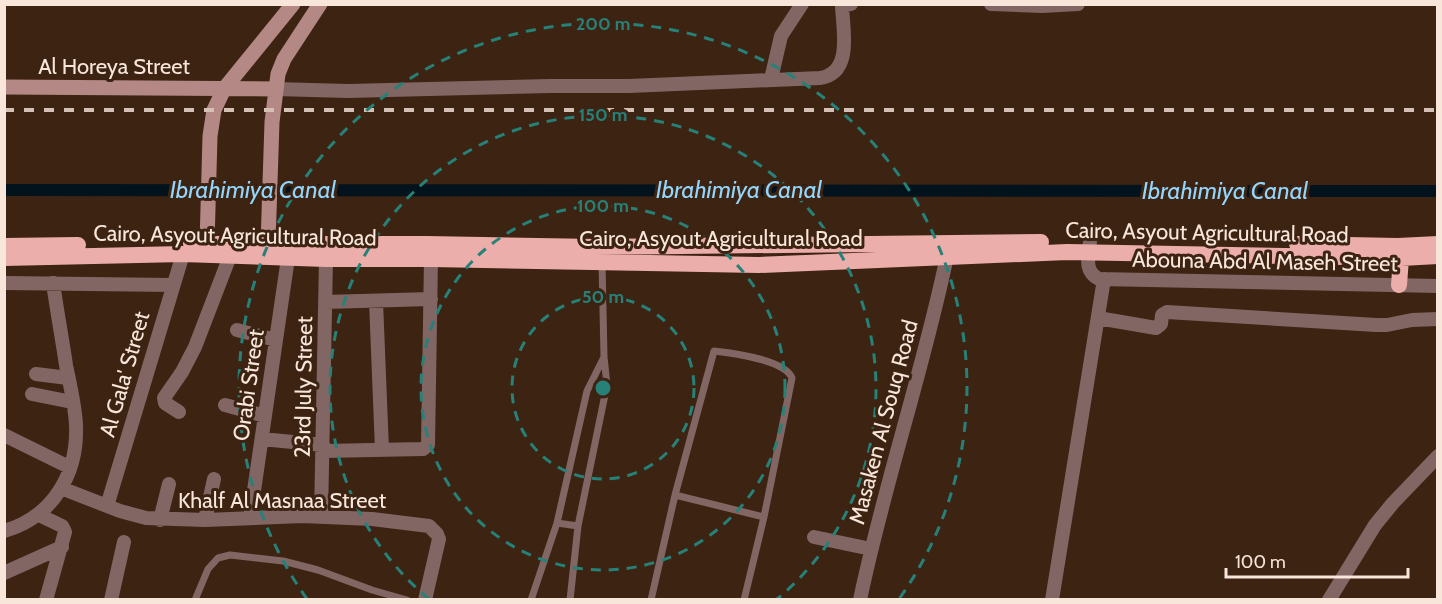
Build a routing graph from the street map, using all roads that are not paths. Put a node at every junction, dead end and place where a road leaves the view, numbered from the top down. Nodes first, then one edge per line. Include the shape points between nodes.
1 (293, 4) edge
2 (320, 4) edge
3 (802, 4) edge
4 (992, 4) edge
5 (1078, 4) edge
6 (845, 5) edge
7 (1042, 5) edge
8 (771, 79) junction
9 (4, 87) edge
10 (224, 89) junction
11 (275, 89) junction
12 (207, 244) junction
13 (268, 244) junction
14 (1437, 244) edge
15 (4, 246) edge
16 (1090, 247) junction
17 (1184, 249) junction
18 (183, 254) junction
19 (230, 256) junction
20 (947, 256) junction
21 (1437, 256) edge
22 (4, 258) edge
23 (288, 258) junction
24 (1401, 258) junction
25 (326, 259) junction
26 (431, 259) junction
27 (602, 262) junction
28 (1104, 279) junction
29 (4, 283) edge
30 (53, 283) junction
31 (173, 285) junction
32 (1399, 285) junction
33 (1437, 285) edge
34 (431, 299) junction
35 (376, 301) junction
36 (325, 302) junction
37 (1098, 318) junction
38 (1437, 319) edge
39 (237, 330) dead end
40 (276, 340) junction
41 (604, 357) junction
42 (36, 374) dead end
43 (68, 378) junction
44 (32, 394) dead end
45 (72, 402) junction
46 (225, 405) dead end
47 (179, 412) dead end
48 (265, 416) junction
49 (4, 435) edge
50 (262, 439) junction
51 (323, 448) junction
52 (382, 450) junction
53 (1437, 456) edge
54 (69, 467) junction
55 (214, 479) dead end
56 (169, 484) dead end
57 (61, 488) junction
58 (675, 495) junction
59 (107, 506) junction
60 (39, 515) junction
61 (321, 517) junction
62 (764, 517) junction
63 (250, 518) junction
64 (160, 520) junction
65 (205, 520) junction
66 (557, 523) junction
67 (578, 526) junction
68 (4, 531) edge
69 (814, 537) dead end
70 (124, 542) dead end
71 (62, 547) junction
72 (871, 549) junction
73 (4, 573) edge
74 (46, 600) edge
75 (111, 600) edge
76 (195, 600) edge
77 (407, 600) edge
78 (425, 600) edge
79 (531, 600) edge
80 (570, 600) edge
81 (651, 600) edge
82 (744, 600) edge
83 (860, 600) edge
84 (1052, 600) edge
85 (1329, 600) edge

1 - 10 main road
2 - 11 main road via 284,59
3 - 8 street via 782,36
4 - 7 street
5 - 7 street
6 - 8 street via 844,51 838,69 826,77
8 - 11 street via 690,85
9 - 10 main road, Al Horeya Street
10 - 11 main road, Al Horeya Street
10 - 12 main road via 214,110 210,136
11 - 13 main road
12 - 13 highway, Cairo, Asyout Agricultural Road
12 - 15 highway, Cairo, Asyout Agricultural Road
13 - 16 highway, Cairo, Asyout Agricultural Road
14 - 17 highway, Cairo, Asyout Agricultural Road
16 - 17 highway, Cairo, Asyout Agricultural Road
16 - 20 highway, Cairo, Asyout Agricultural Road
16 - 28 street, Abouna Abd Al Maseh Street via 1091,273
17 - 24 highway, Cairo, Asyout Agricultural Road
18 - 19 highway, Cairo, Asyout Agricultural Road
18 - 22 highway, Cairo, Asyout Agricultural Road
18 - 31 street, Al Gala' Street
19 - 23 highway, Cairo, Asyout Agricultural Road
19 - 47 street via 192,353 164,398
20 - 27 highway, Cairo, Asyout Agricultural Road via 759,265
20 - 72 street, Masaken Al Souq Road
21 - 24 highway, Cairo, Asyout Agricultural Road
23 - 25 highway, Cairo, Asyout Agricultural Road
23 - 40 street, Orabi Street
24 - 32 highway
25 - 26 highway, Cairo, Asyout Agricultural Road
25 - 36 street, 23rd July Street
26 - 27 highway, Cairo, Asyout Agricultural Road
26 - 34 street
27 - 41 lane
28 - 32 street, Abouna Abd Al Maseh Street
28 - 37 street
29 - 30 street
30 - 31 street
30 - 43 street
31 - 59 street, Al Gala' Street
32 - 33 street, Abouna Abd Al Maseh Street
34 - 35 street
34 - 52 street via 429,442 423,449
35 - 36 street
35 - 52 street
36 - 51 street, 23rd July Street
37 - 38 street via 1156,328 1167,312 1376,326
37 - 84 street
39 - 40 street
40 - 48 street, Orabi Street
41 - 66 lane via 582,407
41 - 67 lane via 605,402
42 - 43 street
43 - 45 street
44 - 45 street
45 - 54 street via 76,437
46 - 48 street
48 - 50 street, Orabi Street
49 - 54 street
50 - 51 street
50 - 63 street, Orabi Street
51 - 52 street
51 - 61 street, 23rd July Street
53 - 85 street via 1376,525
54 - 57 street
55 - 65 street
56 - 64 street
57 - 59 street, Khalf Al Masnaa Street
57 - 60 street
58 - 62 lane
58 - 62 lane via 714,351 747,357 782,367 792,378
58 - 81 lane
59 - 64 street, Khalf Al Masnaa Street
60 - 68 street
60 - 71 street via 62,526
61 - 63 street, Khalf Al Masnaa Street
61 - 78 street, Khalf Al Masnaa Street via 398,522 434,529 439,539
62 - 82 lane
63 - 65 street, Khalf Al Masnaa Street
64 - 65 street, Khalf Al Masnaa Street
66 - 67 lane
66 - 79 lane
67 - 80 lane
69 - 72 street
70 - 75 street
71 - 73 street
71 - 74 street
72 - 83 street, Masaken Al Souq Road
76 - 77 lane via 208,569 218,558 230,555 283,561

